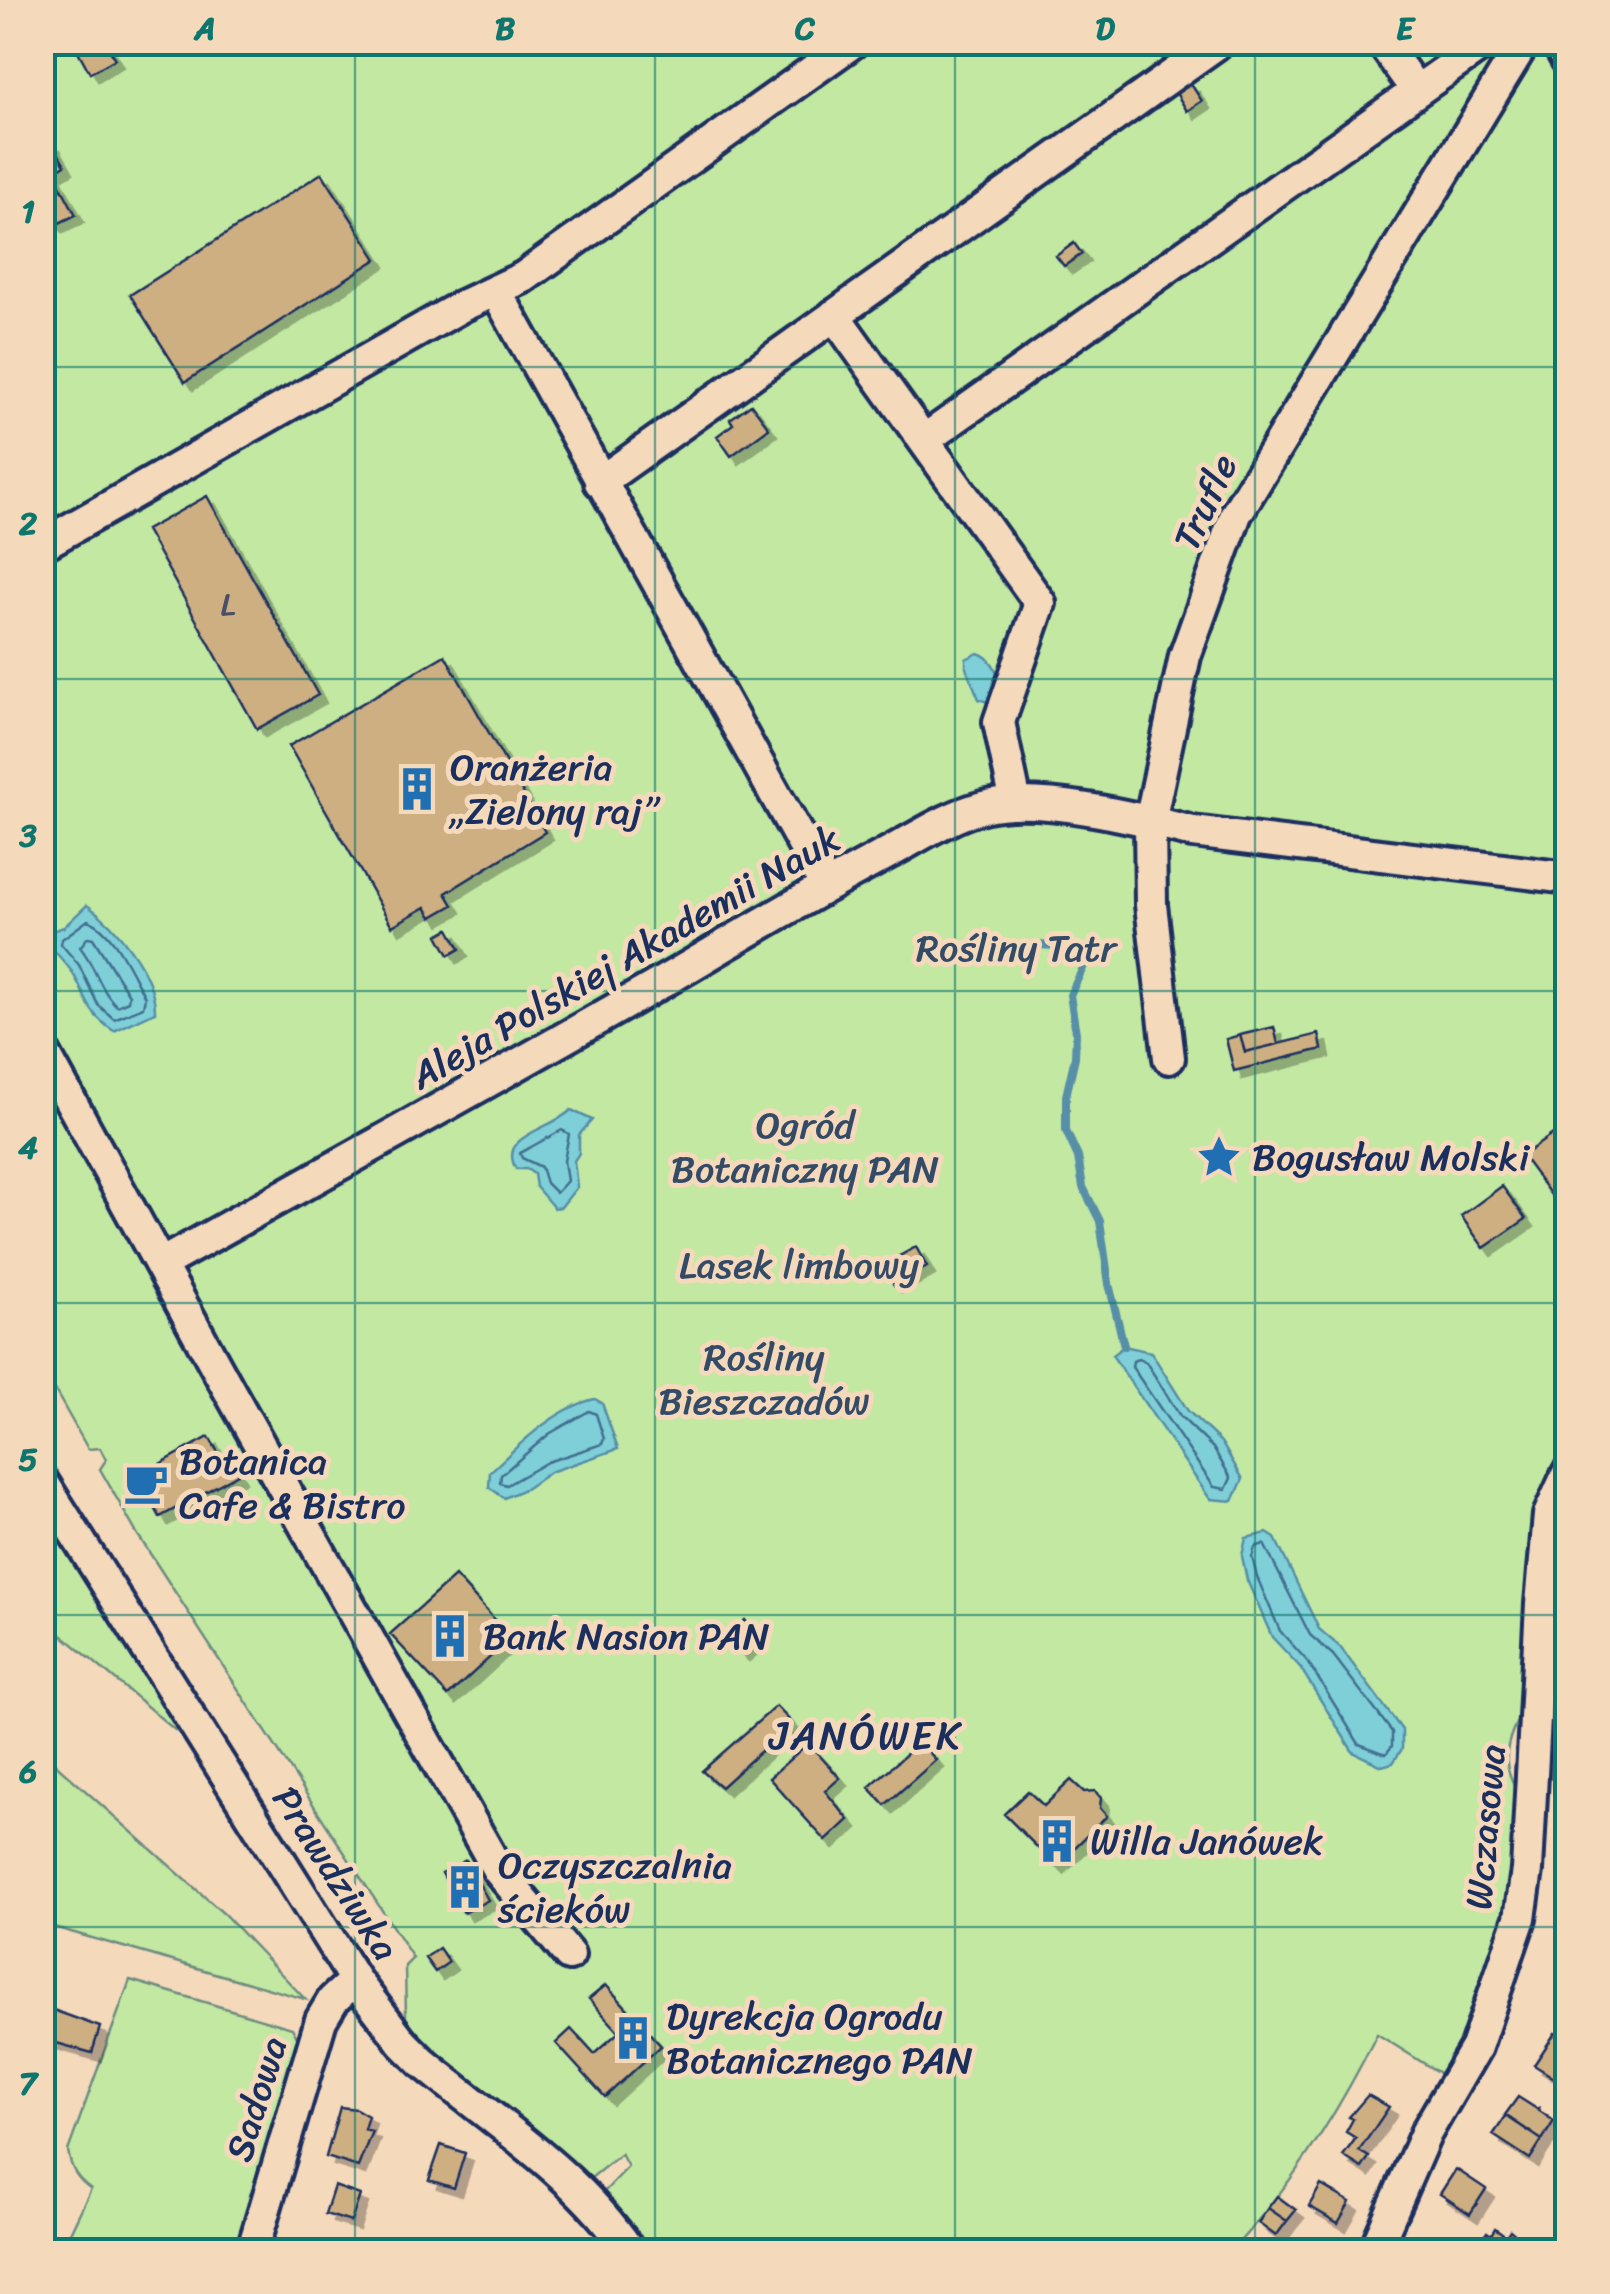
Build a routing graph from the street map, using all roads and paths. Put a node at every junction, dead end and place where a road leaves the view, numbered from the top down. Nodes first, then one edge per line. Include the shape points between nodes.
1 (853, 42) edge
2 (1218, 42) edge
3 (1382, 42) edge
4 (1486, 42) edge
5 (1524, 42) edge
6 (1557, 42) edge
7 (1568, 60) edge
8 (1416, 90) junction
9 (496, 291) junction
10 (834, 316) junction
11 (924, 440) junction
12 (600, 482) junction
13 (42, 545) edge
14 (1016, 803) junction
15 (1150, 822) junction
16 (1568, 878) edge
17 (826, 886) junction
18 (42, 1049) edge
19 (1169, 1058) dead end
20 (161, 1264) junction
21 (1568, 1474) edge
22 (42, 1481) edge
23 (1554, 1605) edge
24 (569, 1955) dead end
25 (355, 1980) junction
26 (252, 2252) edge
27 (630, 2252) edge
28 (1374, 2252) edge

1 - 9 street
2 - 10 street
3 - 8 street
4 - 8 street
5 - 15 street, Trufle via 1236,514 1185,656
6 - 7 street
8 - 11 street
9 - 12 street
9 - 13 street
10 - 11 street
10 - 12 street
11 - 14 street via 1040,604 1000,722
12 - 17 street
14 - 15 street, Aleja Polskiej Akademii Nauk
14 - 17 street, Aleja Polskiej Akademii Nauk via 957,816
15 - 16 street, Aleja Polskiej Akademii Nauk
15 - 19 street, Trufle via 1151,904
17 - 20 street, Aleja Polskiej Akademii Nauk
18 - 20 street
20 - 24 street via 498,1870
21 - 23 street, Wczasowa via 1550,1515 1545,1558
22 - 25 street, Prawdziwka
23 - 28 street, Wczasowa via 1520,1918 1476,2046 1426,2134
25 - 26 street, Sadowa via 321,2020
25 - 27 street, Prawdziwka via 422,2062 574,2186

